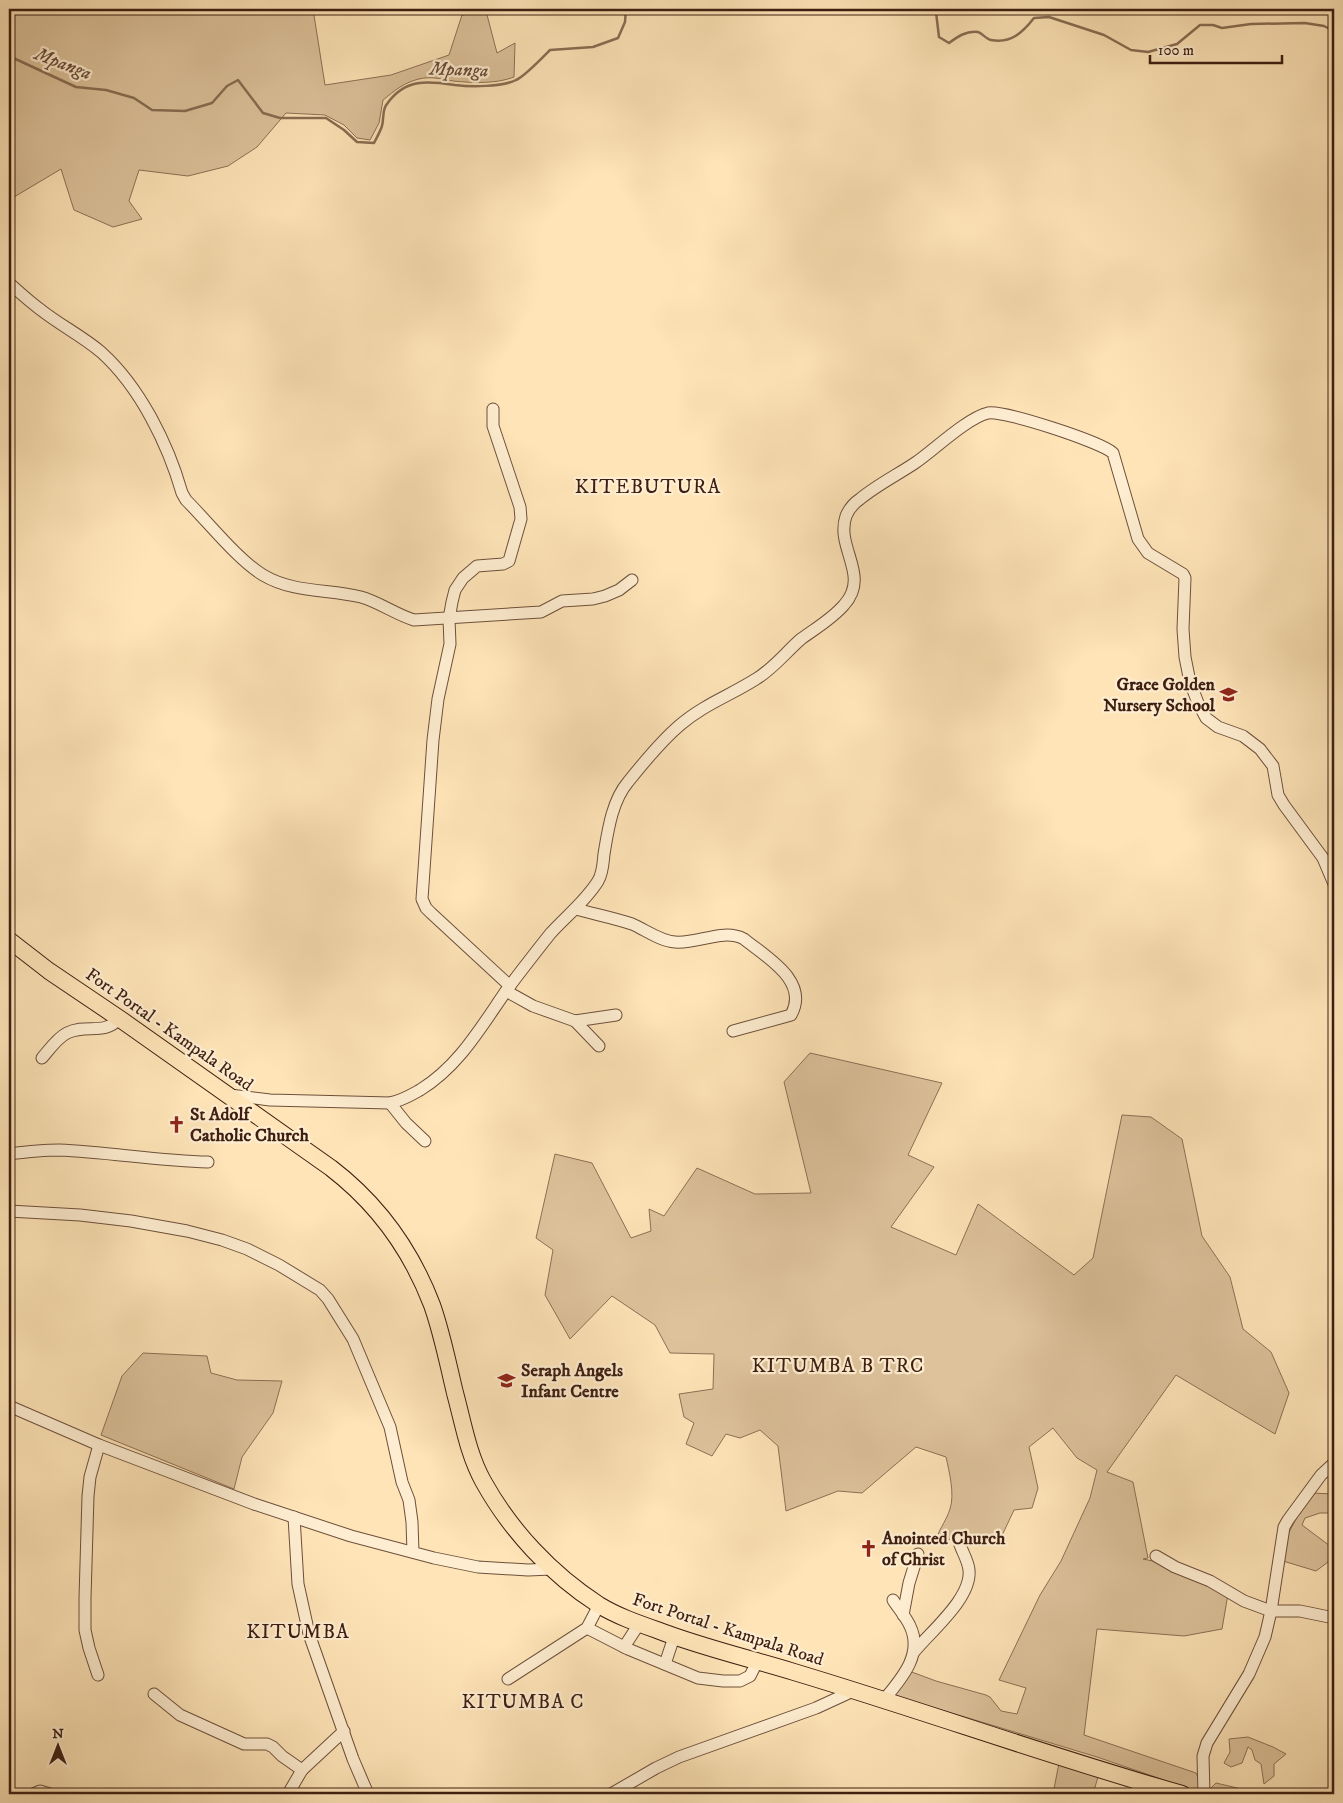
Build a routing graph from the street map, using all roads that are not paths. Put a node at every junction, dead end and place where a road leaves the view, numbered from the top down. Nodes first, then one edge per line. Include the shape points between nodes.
1 (9, 283) edge
2 (493, 409) dead end
3 (632, 580) dead end
4 (450, 619) junction
5 (1334, 884) edge
6 (576, 910) junction
7 (9, 940) edge
8 (508, 988) junction
9 (616, 1015) dead end
10 (120, 1019) junction
11 (575, 1021) junction
12 (733, 1031) dead end
13 (599, 1046) dead end
14 (42, 1058) dead end
15 (227, 1095) junction
16 (390, 1103) junction
17 (425, 1141) dead end
18 (9, 1154) edge
19 (208, 1162) dead end
20 (9, 1211) edge
21 (9, 1406) edge
22 (99, 1445) junction
23 (1334, 1463) edge
24 (294, 1517) junction
25 (958, 1538) dead end
26 (413, 1552) junction
27 (918, 1554) dead end
28 (1156, 1556) dead end
29 (552, 1569) junction
30 (893, 1600) dead end
31 (599, 1605) junction
32 (1271, 1611) junction
33 (903, 1615) junction
34 (1334, 1618) edge
35 (639, 1624) junction
36 (586, 1628) junction
37 (674, 1637) junction
38 (624, 1647) junction
39 (914, 1652) junction
40 (758, 1662) junction
41 (665, 1664) junction
42 (98, 1675) dead end
43 (508, 1679) dead end
44 (853, 1691) junction
45 (154, 1694) dead end
46 (883, 1701) junction
47 (344, 1731) junction
48 (302, 1770) junction
49 (33, 1794) edge
50 (50, 1794) edge
51 (288, 1794) edge
52 (368, 1794) edge
53 (611, 1794) edge
54 (1182, 1794) edge
55 (1204, 1794) edge

1 - 4 street via 100,352 119,371 162,440 182,493 252,568 279,583 361,597 414,620
2 - 4 street via 493,426 520,507 521,519 509,560 503,564 477,566 463,578 455,590
3 - 4 street via 605,596 562,602 541,612
4 - 8 street via 450,644 433,740 422,899 426,908
5 - 6 street via 1323,858 1278,795 1273,766 1260,749 1243,736 1218,727 1206,718 1198,703 1185,656 1185,578 1148,553 1138,539 1113,453 1101,445 992,412 976,418 851,507 844,526 855,574 851,596 844,606 760,676 679,726 625,784 607,833 599,879
6 - 8 street via 551,934
6 - 12 street via 633,925 674,942 726,936 744,939 788,976 795,991 796,1004 791,1014 784,1018
7 - 10 highway, Fort Portal - Kampala Road
8 - 11 street via 533,1006
8 - 16 street via 470,1045 451,1066 428,1085
9 - 11 street
10 - 14 street via 108,1028 68,1032
10 - 15 highway, Fort Portal - Kampala Road
11 - 13 street
15 - 16 street via 270,1100
15 - 29 highway, Fort Portal - Kampala Road via 349,1181 393,1230 416,1267 433,1307 469,1449 481,1477 518,1533
16 - 17 street
18 - 19 street via 57,1150
20 - 26 street via 131,1221 214,1237 247,1249 320,1290 353,1338 390,1427 409,1500
21 - 22 street
22 - 24 street
22 - 42 street via 88,1496 85,1598 85,1630
23 - 32 street via 1284,1527
24 - 26 street
24 - 47 street via 298,1584 304,1614
25 - 39 street via 969,1567 967,1586 955,1605
26 - 29 street via 478,1567
27 - 33 street
28 - 32 street via 1244,1601
29 - 31 highway, Fort Portal - Kampala Road
30 - 33 street
31 - 35 highway, Fort Portal - Kampala Road
31 - 36 street
32 - 34 street via 1300,1611
32 - 55 street via 1253,1667 1207,1742 1203,1756
33 - 39 street via 913,1634
35 - 37 highway, Fort Portal - Kampala Road
35 - 38 street
36 - 38 street
36 - 43 street
37 - 40 highway, Fort Portal - Kampala Road
37 - 41 street
38 - 41 street
39 - 46 street via 910,1665
40 - 41 street via 747,1678 734,1682 689,1675
40 - 44 highway, Fort Portal - Kampala Road
44 - 46 highway, Fort Portal - Kampala Road
44 - 53 street via 816,1708 679,1757
45 - 48 street via 180,1715 237,1742 267,1744
46 - 54 highway, Fort Portal - Kampala Road
47 - 48 street
47 - 52 street
48 - 51 street
49 - 50 street via 40,1791

